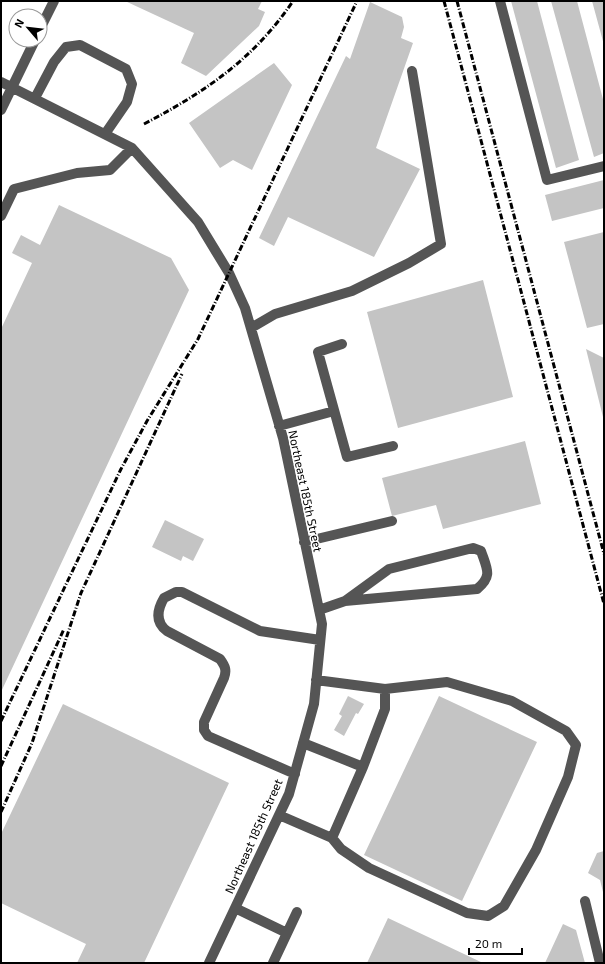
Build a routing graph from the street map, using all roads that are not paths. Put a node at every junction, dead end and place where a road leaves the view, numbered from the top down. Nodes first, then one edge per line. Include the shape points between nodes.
1 (54, 1) edge
2 (500, 1) edge
3 (48, 13) edge
4 (31, 48) edge
5 (412, 72) dead end
6 (1, 82) edge
7 (12, 87) junction
8 (37, 99) junction
9 (1, 110) edge
10 (105, 134) junction
11 (132, 148) junction
12 (604, 166) edge
13 (1, 216) edge
14 (251, 328) junction
15 (342, 344) dead end
16 (334, 410) junction
17 (279, 426) junction
18 (393, 446) dead end
19 (392, 521) dead end
20 (304, 542) junction
21 (345, 601) junction
22 (319, 610) junction
23 (320, 640) junction
24 (316, 680) junction
25 (385, 689) junction
26 (303, 743) junction
27 (363, 767) junction
28 (295, 774) junction
29 (279, 815) junction
30 (332, 838) junction
31 (585, 901) dead end
32 (235, 908) junction
33 (297, 912) dead end
34 (287, 933) junction
35 (209, 963) edge
36 (273, 963) edge
37 (600, 963) edge

1 - 3 street
2 - 12 street via 547,180
4 - 7 street
5 - 14 street via 441,244 352,291 275,314
6 - 7 street, Northeast 185th Street
7 - 8 street, Northeast 185th Street
7 - 9 street
8 - 10 street, Northeast 185th Street
8 - 10 street via 54,62 66,47 80,45 126,69 132,84 127,102
10 - 11 street, Northeast 185th Street
11 - 13 street via 110,170 77,173 14,189
11 - 14 street, Northeast 185th Street via 198,222 229,273
14 - 17 street, Northeast 185th Street
15 - 16 street via 318,352
16 - 17 street
16 - 18 street via 347,457
17 - 20 street, Northeast 185th Street
19 - 20 street
20 - 22 street, Northeast 185th Street
21 - 21 street via 477,590 486,582 488,570 481,551 473,548 389,570
21 - 22 street
22 - 23 street, Northeast 185th Street via 322,624
23 - 24 street, Northeast 185th Street
23 - 28 street via 260,631 182,592 164,598 158,614 162,627 167,631 220,659 224,665 224,678 204,722 204,730 208,736
24 - 25 street
24 - 26 street, Northeast 185th Street via 314,704
25 - 27 street via 385,709
25 - 30 street via 447,682 512,701 566,731 576,745 568,777 536,850 504,906 488,916 467,914 369,868 341,849
26 - 27 street
26 - 28 street, Northeast 185th Street
27 - 30 street
28 - 29 street, Northeast 185th Street
29 - 30 street
29 - 32 street, Northeast 185th Street
31 - 37 street
32 - 34 street
32 - 35 street, Northeast 185th Street
33 - 34 street
34 - 36 street

